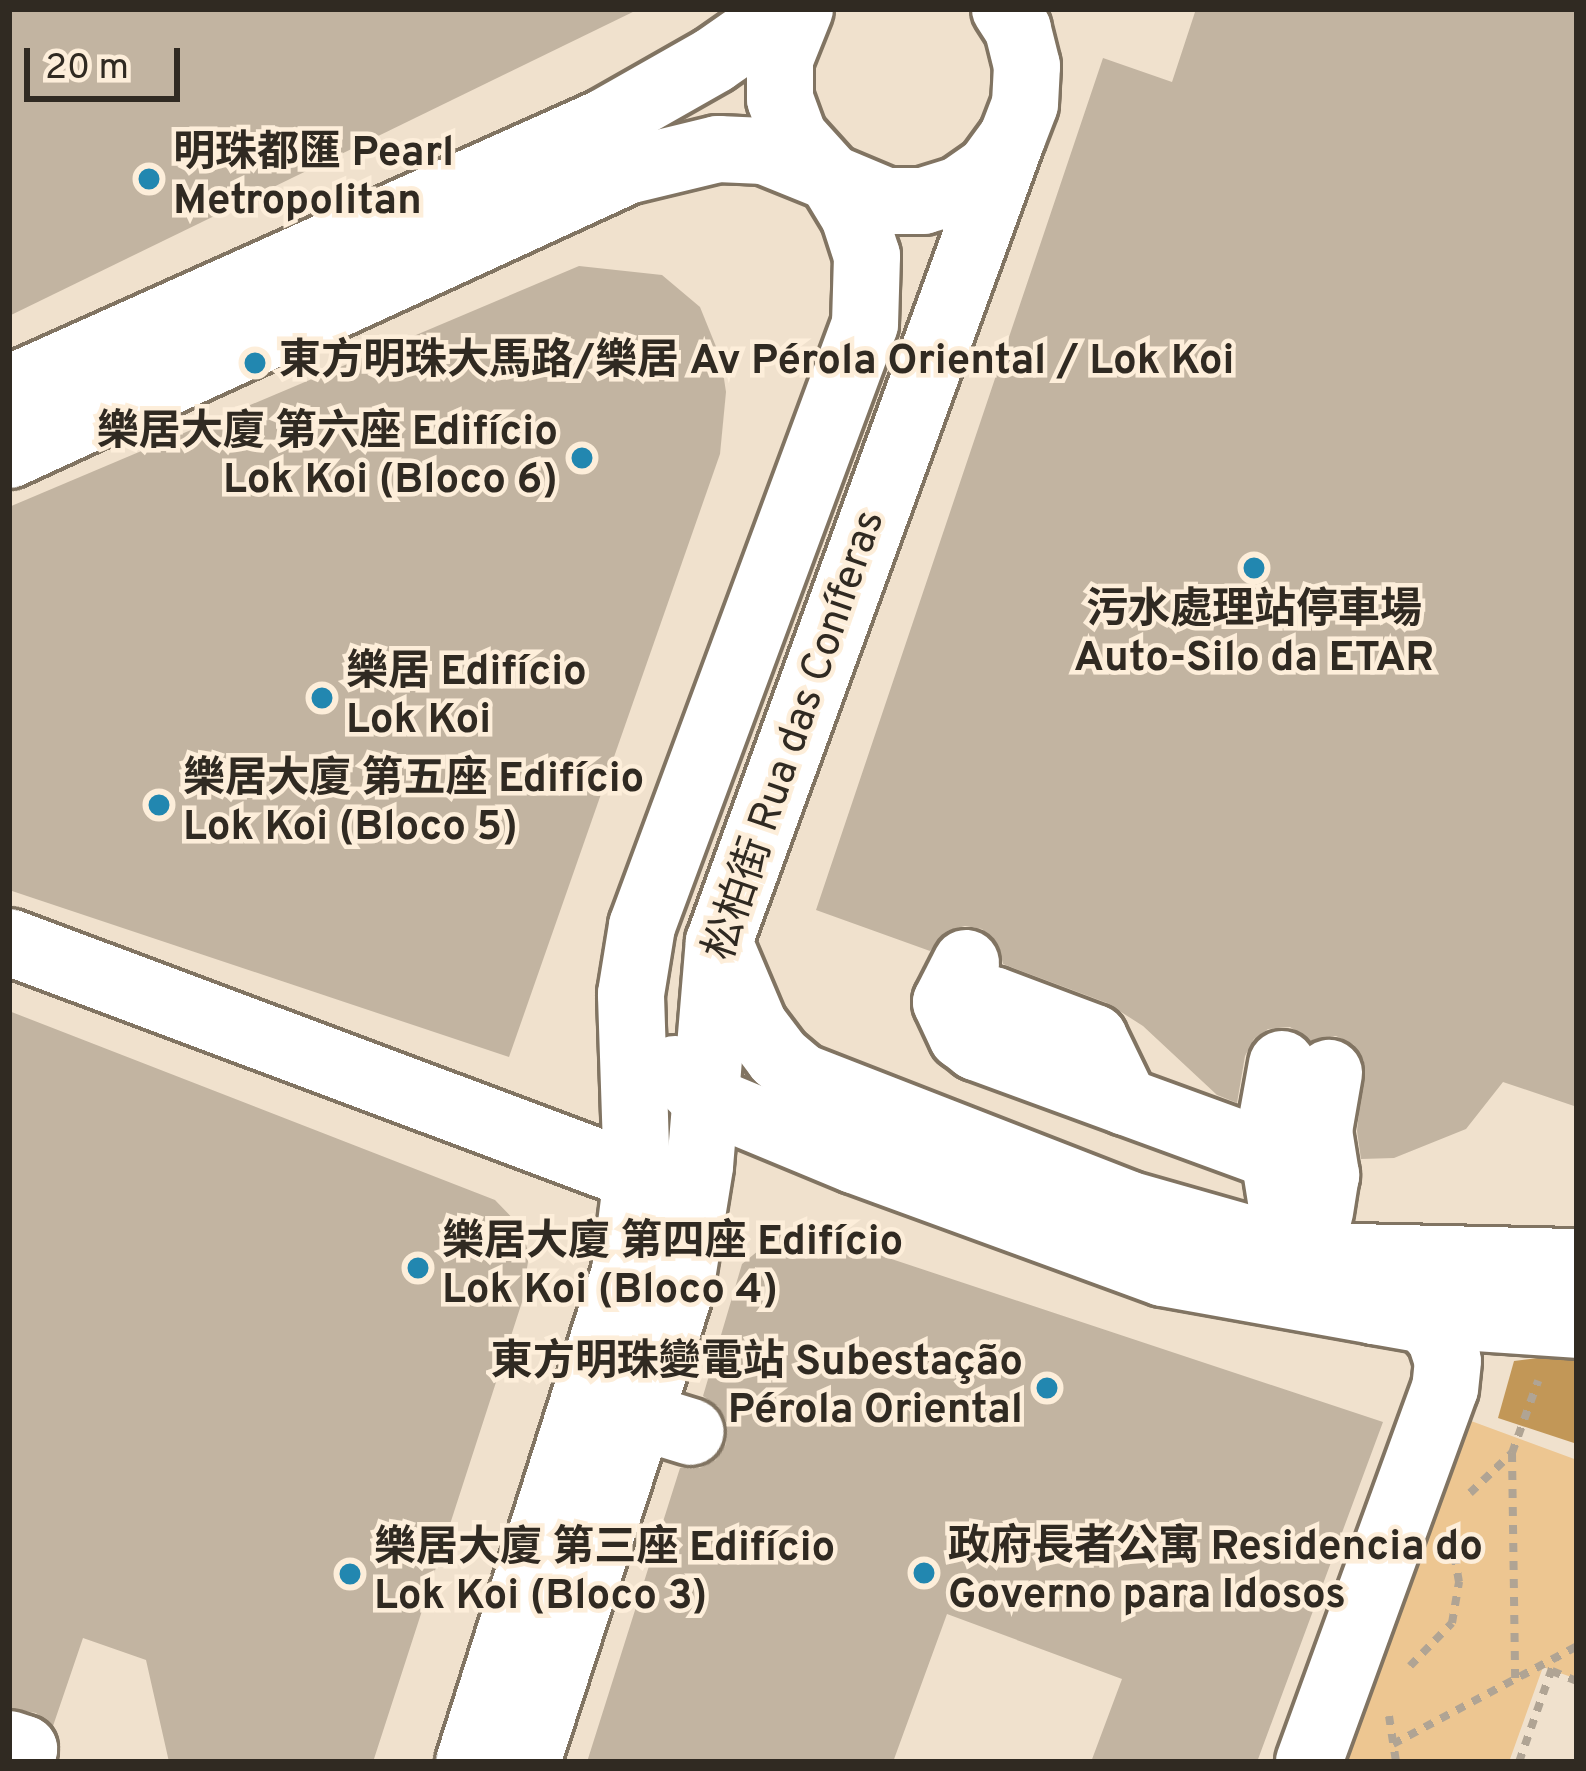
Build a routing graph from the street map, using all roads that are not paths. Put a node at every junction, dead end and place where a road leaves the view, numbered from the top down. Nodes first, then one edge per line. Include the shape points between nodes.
1 (787, 9) edge
2 (800, 9) edge
3 (1026, 28) edge
4 (1012, 138) junction
5 (831, 178) junction
6 (9, 389) edge
7 (9, 455) edge
8 (9, 942) edge
9 (719, 942) junction
10 (966, 964) dead end
11 (631, 994) junction
12 (1306, 1068) dead end
13 (703, 1097) junction
14 (1298, 1154) junction
15 (638, 1177) junction
16 (1309, 1256) junction
17 (1571, 1303) edge
18 (1373, 1311) junction
19 (9, 1744) edge
20 (20, 1762) edge
21 (470, 1762) edge
22 (527, 1762) edge
23 (1309, 1762) edge

1 - 6 street via 694,73 588,130
2 - 5 street via 780,59 780,99 794,137
3 - 4 street, 松柏街 Rua das Coníferas via 1025,104
4 - 5 street via 990,168 959,190 923,201 886,201
4 - 9 street, 松柏街 Rua das Coníferas
5 - 7 street via 764,152 718,149 627,170
5 - 11 street, 松柏街 Rua das Coníferas via 867,256 865,324 650,904
8 - 15 street
9 - 13 street, 松柏街 Rua das Coníferas
9 - 16 street via 754,1025 802,1077 1126,1204
10 - 14 street via 946,1002 976,1047 993,1000 1094,1038 1125,1102
11 - 13 street via 650,1036
11 - 15 street, 松柏街 Rua das Coníferas
12 - 14 street via 1319,1131
13 - 18 street via 1163,1273
13 - 22 street, 松柏街 Rua das Coníferas via 665,1424
14 - 16 street via 1283,1214
15 - 21 street, 松柏街 Rua das Coníferas via 625,1271
16 - 17 street
16 - 18 street
17 - 18 street
18 - 23 street via 1418,1317 1435,1330 1448,1361
19 - 20 street via 24,1749

